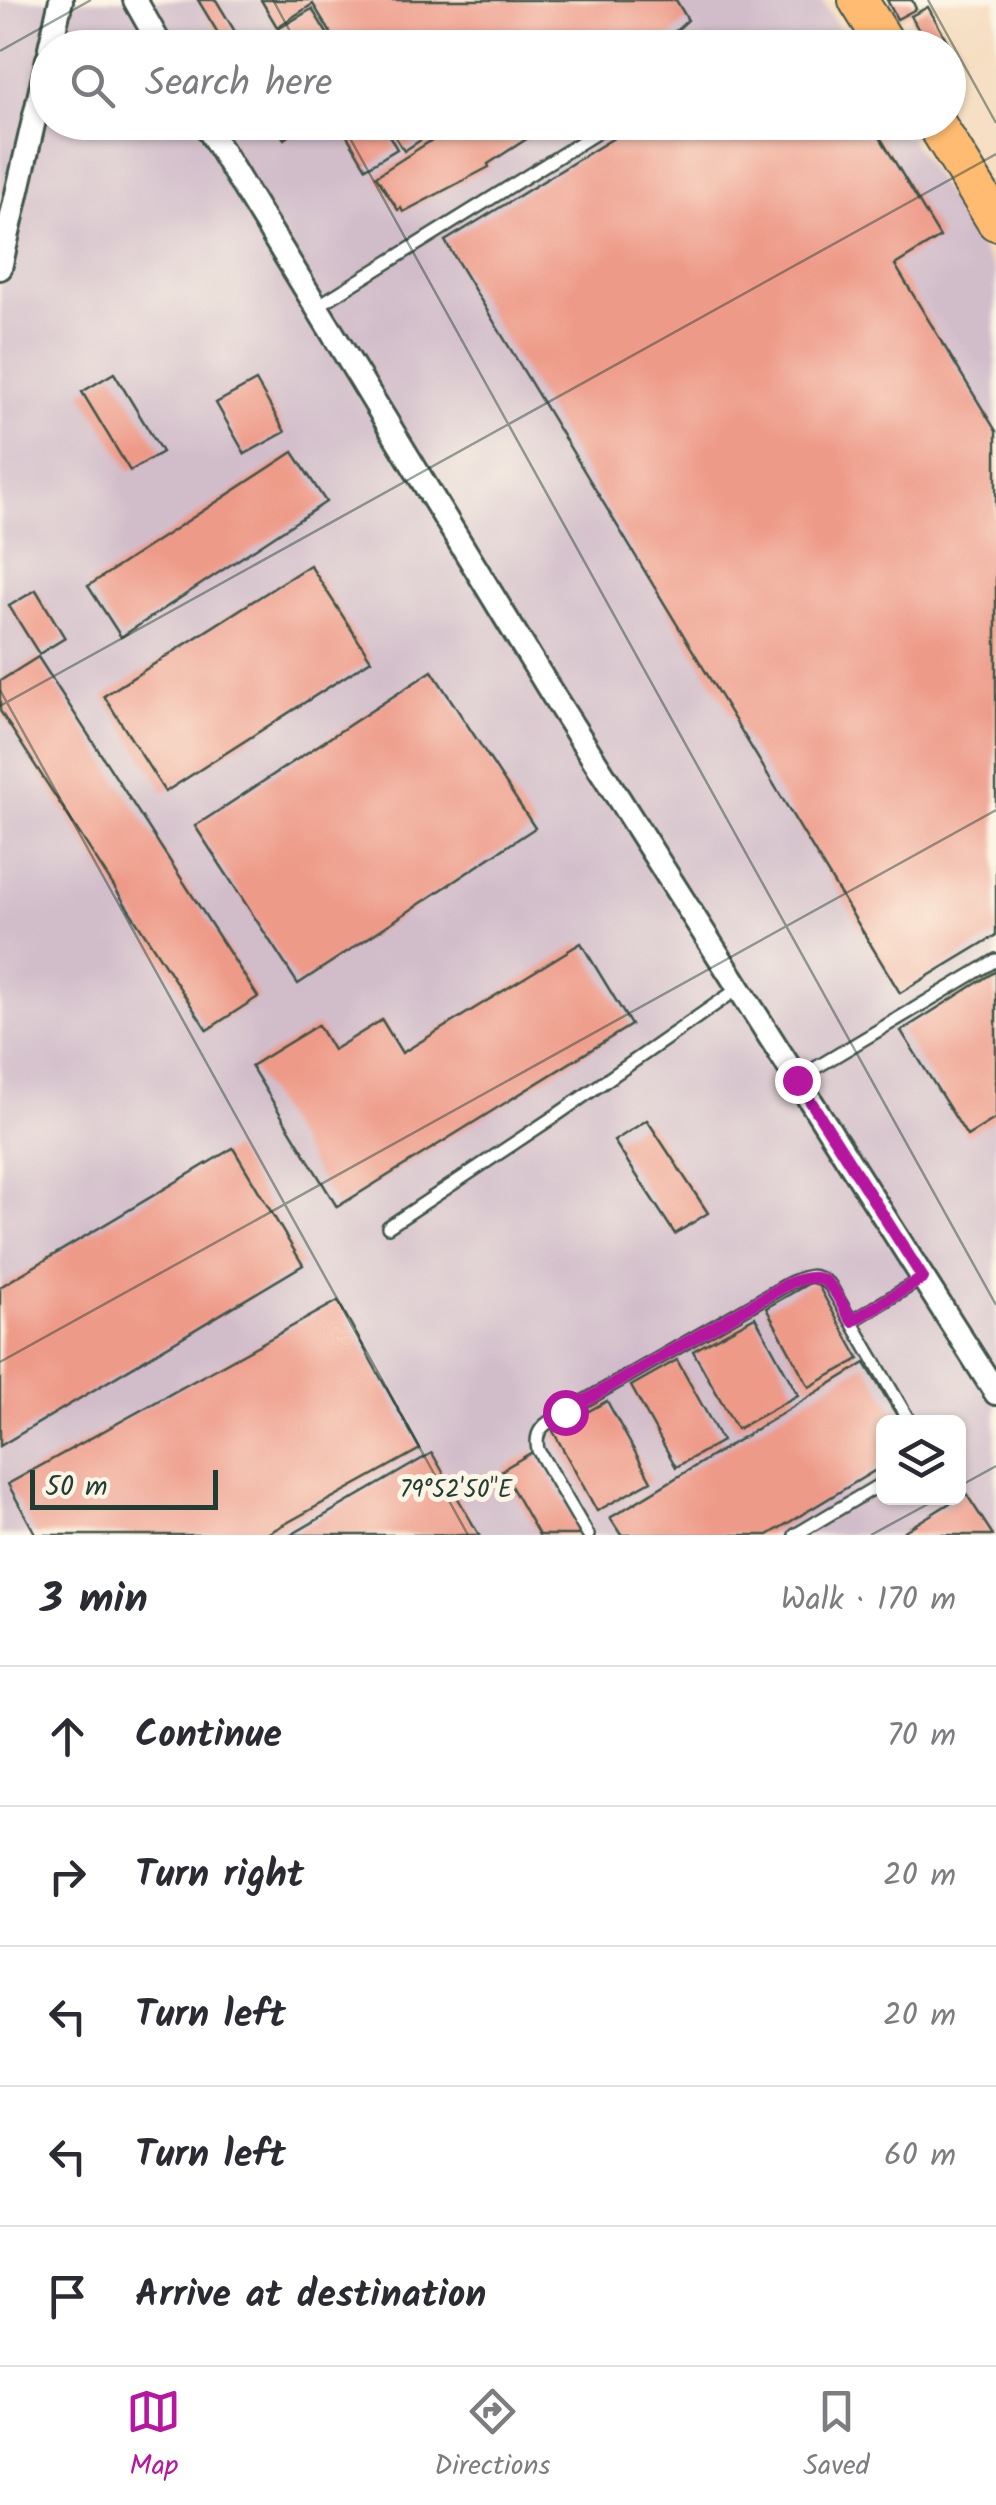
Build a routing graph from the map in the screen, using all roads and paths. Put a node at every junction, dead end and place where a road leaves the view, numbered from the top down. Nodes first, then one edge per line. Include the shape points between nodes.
1 (61, 0) edge
2 (135, 0) edge
3 (858, 0) edge
4 (54, 30) edge
5 (152, 30) edge
6 (877, 30) edge
7 (30, 137) edge
8 (215, 140) edge
9 (585, 140) edge
10 (946, 140) edge
11 (996, 221) edge
12 (0, 268) edge
13 (316, 308) junction
14 (996, 960) edge
15 (739, 988) junction
16 (797, 1080) junction
17 (388, 1227) dead end
18 (923, 1278) junction
19 (852, 1321) junction
20 (996, 1392) edge
21 (906, 1415) edge
22 (876, 1487) edge
23 (588, 1535) edge
24 (794, 1535) edge

1 - 4 street
2 - 5 street
3 - 6 main road
7 - 12 street
8 - 13 street
9 - 13 lane
10 - 11 main road
13 - 15 street
14 - 16 lane
15 - 16 street
15 - 17 lane
16 - 18 street
18 - 19 lane
18 - 20 street
19 - 21 lane
19 - 23 lane via 830,1285 806,1276 546,1423 538,1431 538,1450
22 - 24 lane

